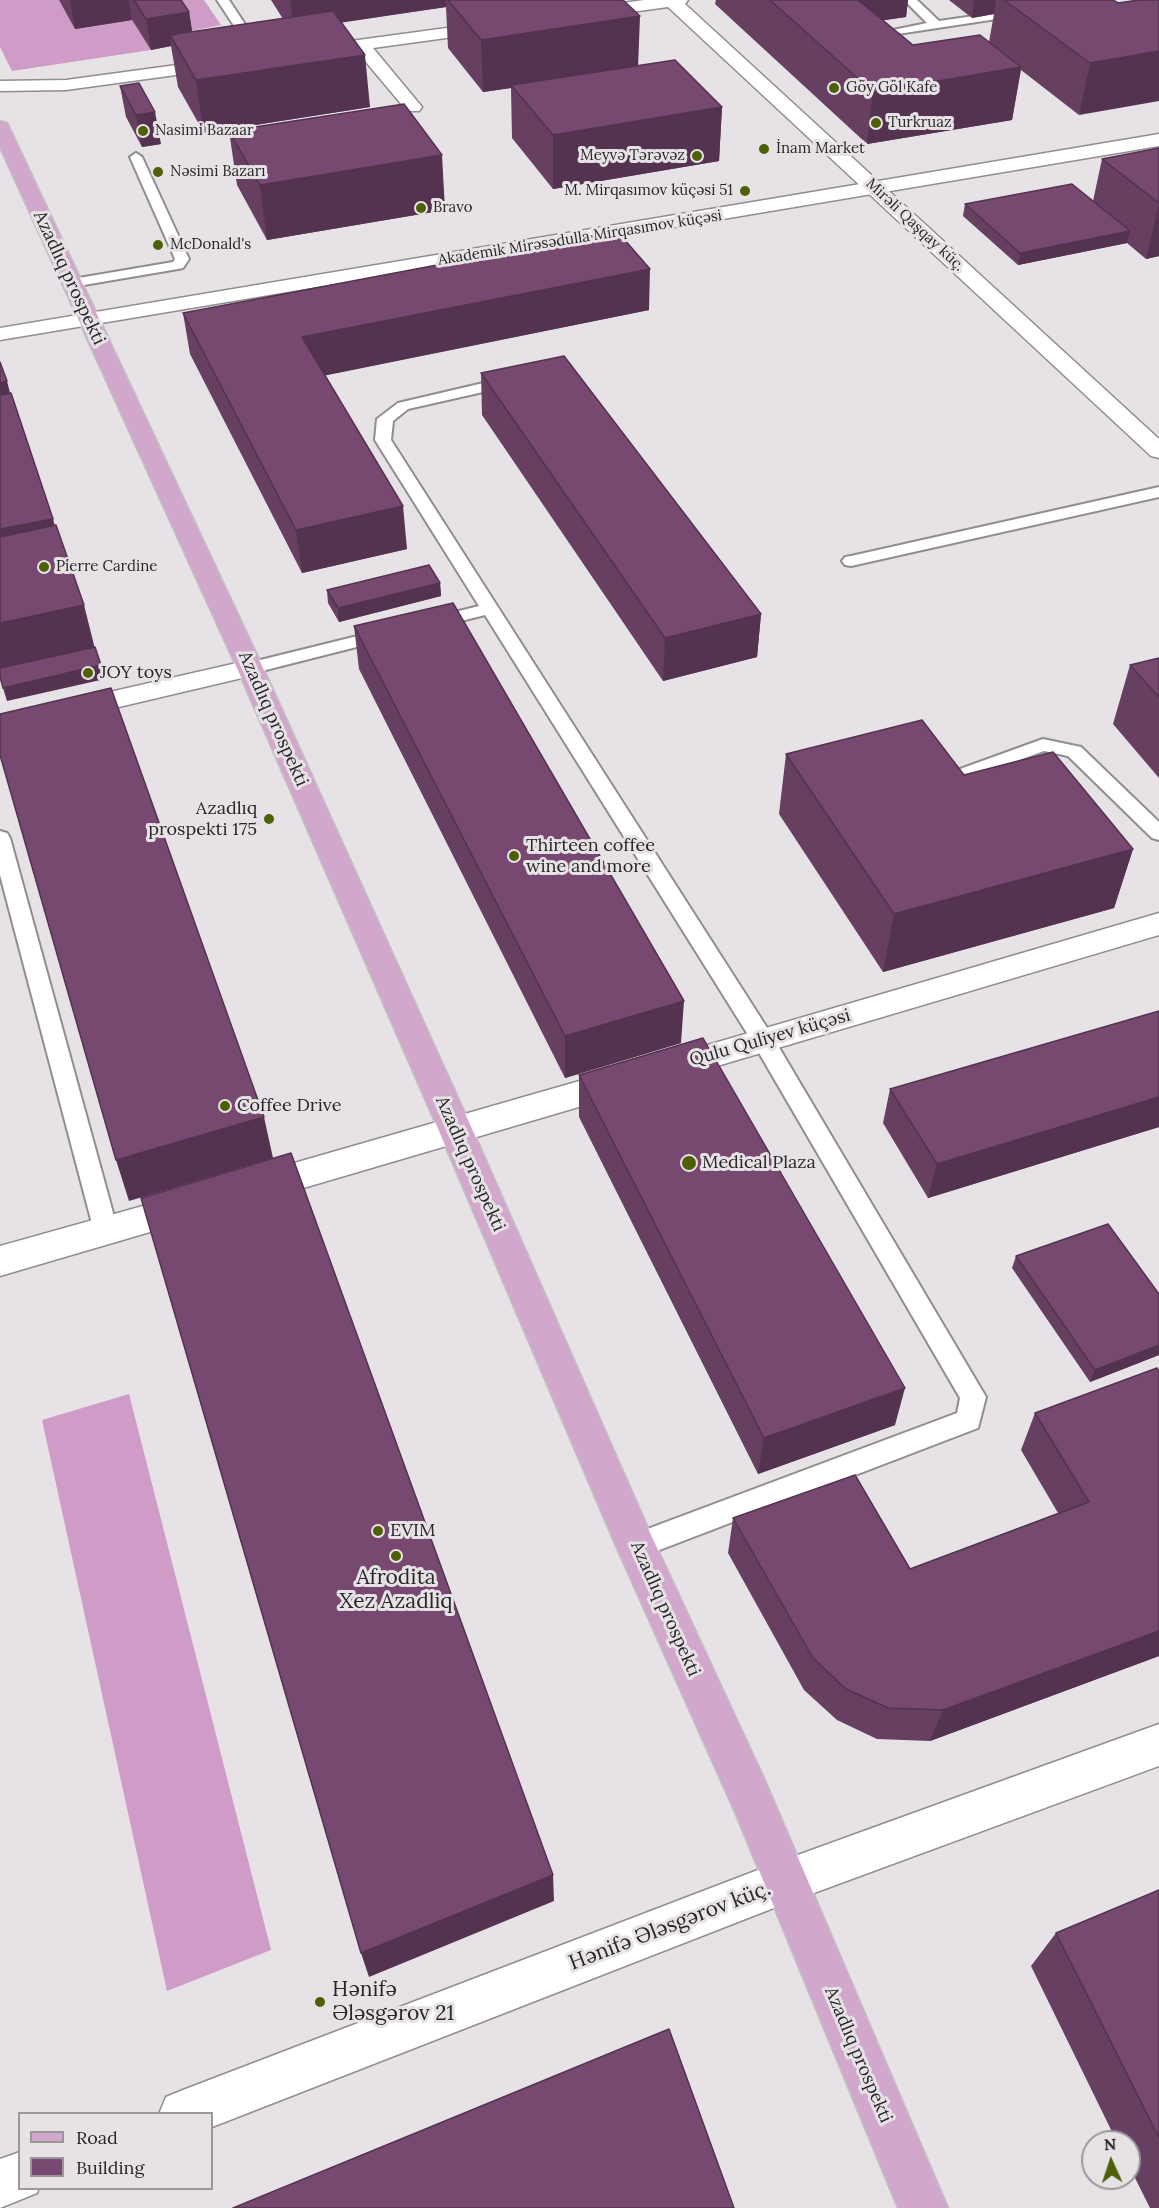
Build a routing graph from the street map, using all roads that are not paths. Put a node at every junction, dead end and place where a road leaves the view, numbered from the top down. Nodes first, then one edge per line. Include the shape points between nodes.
1 (223, 0) edge
2 (674, 0) edge
3 (909, 0) edge
4 (1040, 9) edge
5 (568, 16) edge
6 (511, 24) edge
7 (936, 26) junction
8 (882, 35) edge
9 (361, 45) junction
10 (295, 54) edge
11 (268, 57) joint
12 (0, 86) edge
13 (412, 107) dead end
14 (0, 127) edge
15 (1159, 140) edge
16 (136, 157) dead end
17 (875, 189) junction
18 (72, 283) junction
19 (87, 319) junction
20 (0, 334) edge
21 (527, 379) edge
22 (1159, 451) edge
23 (1159, 492) edge
24 (851, 561) dead end
25 (490, 609) junction
26 (250, 668) junction
27 (0, 726) edge
28 (956, 777) edge
29 (1159, 833) edge
30 (0, 838) edge
31 (1159, 924) edge
32 (763, 1040) junction
33 (456, 1131) junction
34 (106, 1231) junction
35 (0, 1261) edge
36 (636, 1546) junction
37 (1159, 1745) edge
38 (784, 1882) junction
39 (188, 2112) edge
40 (18, 2177) edge
41 (0, 2184) edge
42 (923, 2208) edge

1 - 11 lane
2 - 5 street
2 - 17 street, Mirəli Qaşqay küç.
3 - 7 lane
4 - 7 lane
6 - 9 street
7 - 8 lane
9 - 10 street
9 - 13 street
11 - 12 street via 66,85
14 - 18 main road, Azadlıq prospekti
15 - 17 street, Akademik Mirəsədulla Mirqasımov küçəsi
16 - 18 lane via 182,259 178,265
17 - 19 street, Akademik Mirəsədulla Mirqasımov küçəsi
17 - 22 street, Mirəli Qaşqay küç.
18 - 19 main road, Azadlıq prospekti
19 - 20 street, Akademik Mirəsədulla Mirqasımov küçəsi
19 - 26 main road, Azadlıq prospekti
21 - 25 lane via 403,406 385,419 383,440
23 - 24 lane
25 - 26 lane
25 - 32 lane
26 - 27 street
26 - 33 main road, Azadlıq prospekti
28 - 29 lane via 1043,745 1074,751
30 - 34 lane
31 - 32 street, Qulu Quliyev küçəsi
32 - 33 street, Qulu Quliyev küçəsi
32 - 36 lane via 974,1397 969,1420
33 - 34 street, Qulu Quliyev küçəsi
33 - 36 main road, Azadlıq prospekti
34 - 35 street, Qulu Quliyev küçəsi
36 - 38 main road, Azadlıq prospekti via 751,1798
37 - 38 street, Hənifə Ələsgərov küç.
38 - 39 street, Hənifə Ələsgərov küç.
38 - 42 main road, Azadlıq prospekti
40 - 41 street

